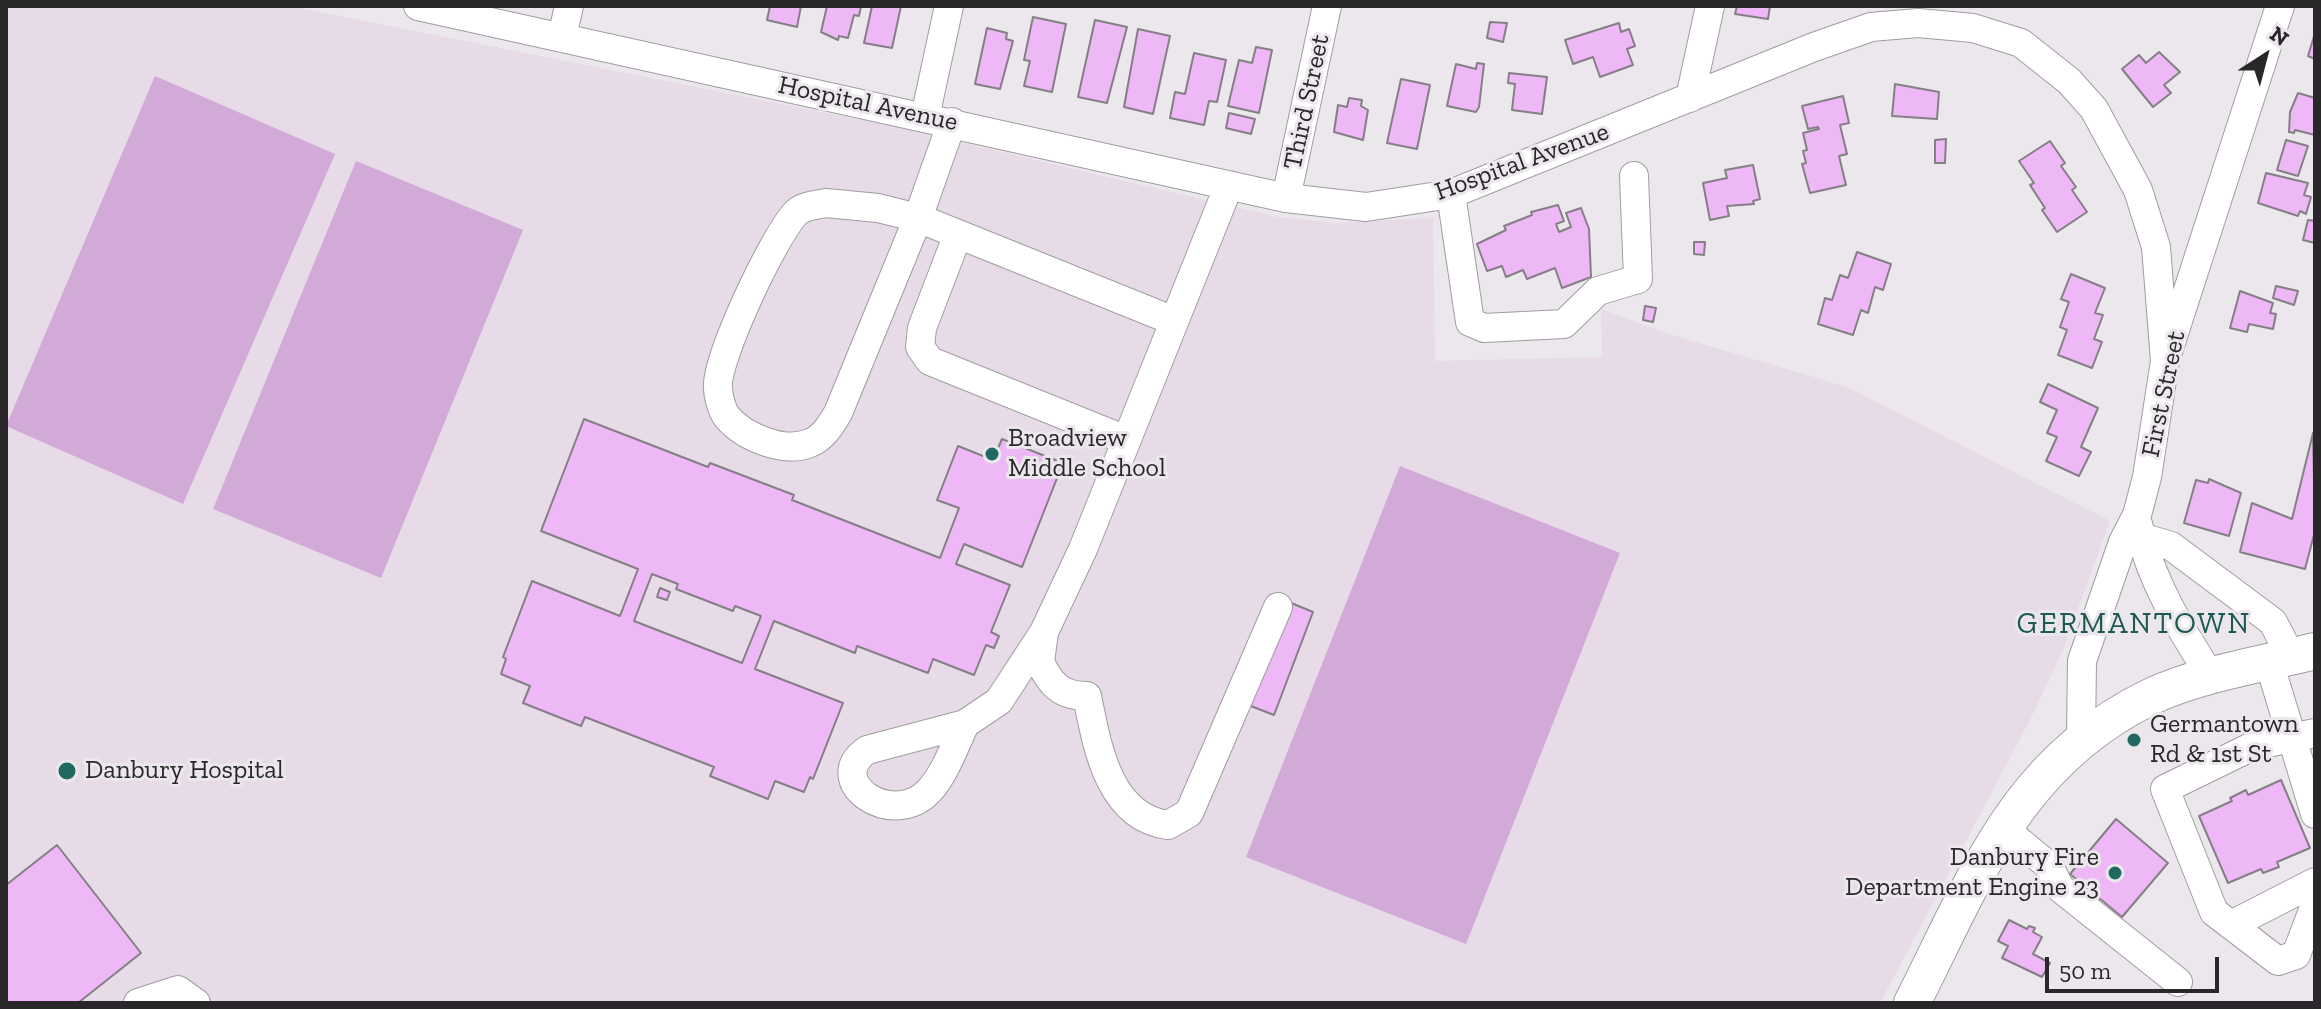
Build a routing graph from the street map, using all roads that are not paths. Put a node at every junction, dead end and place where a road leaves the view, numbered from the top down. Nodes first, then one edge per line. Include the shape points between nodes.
1 (418, 6) edge
2 (569, 6) edge
3 (949, 6) edge
4 (1327, 6) edge
5 (1710, 6) edge
6 (2280, 6) edge
7 (562, 37) junction
8 (1690, 98) junction
9 (939, 120) junction
10 (1634, 176) dead end
11 (1229, 185) junction
12 (1451, 194) junction
13 (1286, 198) junction
14 (918, 218) junction
15 (958, 234) junction
16 (1174, 321) junction
17 (2165, 361) junction
18 (1126, 440) junction
19 (2139, 526) junction
20 (1278, 607) dead end
21 (1044, 632) junction
22 (2292, 657) edge
23 (2212, 678) junction
24 (965, 724) dead end
25 (2303, 735) edge
26 (2081, 738) junction
27 (2315, 814) edge
28 (2010, 816) junction
29 (2315, 882) edge
30 (2315, 905) edge
31 (2223, 919) junction
32 (2178, 982) dead end
33 (138, 1003) edge
34 (196, 1003) edge
35 (1912, 1003) edge

1 - 7 street, Hospital Avenue
2 - 7 street
3 - 9 street
4 - 13 street, Third Street
5 - 8 street
6 - 17 street, First Street
7 - 9 street, Hospital Avenue
8 - 12 street, Hospital Avenue
8 - 17 street, Hospital Avenue via 1871,27 1918,23 1973,28 2021,43 2069,81 2094,109 2138,190 2156,247
9 - 11 street, Hospital Avenue
9 - 14 street
10 - 12 street via 1638,279 1598,291 1564,324 1484,328 1470,322
11 - 13 street, Hospital Avenue
11 - 16 street
12 - 13 street, Hospital Avenue via 1366,207
14 - 14 street via 826,203 800,209 780,231 722,360 717,386 726,416 756,437 783,447 809,444 827,432
14 - 15 street
15 - 16 street
15 - 18 street via 922,328 920,347 930,361
16 - 18 street
17 - 19 street, First Street
18 - 21 street
19 - 22 street via 2273,622
19 - 23 street via 2151,573
19 - 26 street, First Street via 2123,542 2082,661
20 - 21 street via 1189,813 1168,825 1144,818 1123,802 1100,756 1087,696 1059,691 1040,662
21 - 24 street via 999,701
22 - 23 main road
22 - 25 street
23 - 26 main road via 2152,696
25 - 27 street
25 - 31 street via 2253,746 2165,789
26 - 28 main road
28 - 32 street via 2060,888
28 - 35 main road
29 - 31 street
30 - 31 street via 2296,955 2278,961
33 - 34 street via 178,990

